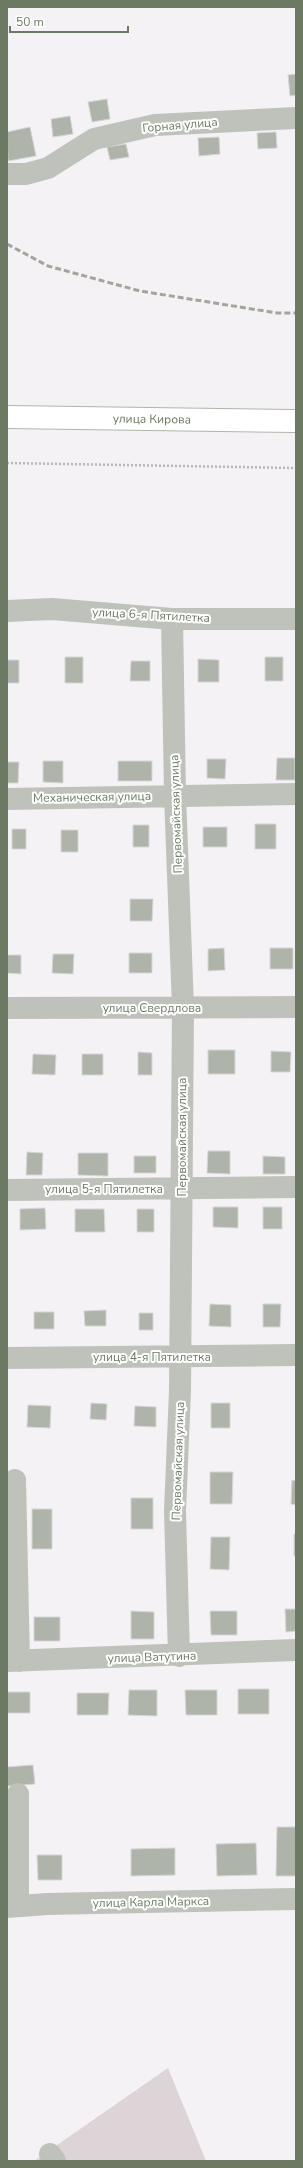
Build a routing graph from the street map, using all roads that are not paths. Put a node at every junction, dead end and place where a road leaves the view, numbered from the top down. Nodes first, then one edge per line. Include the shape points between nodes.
1 (296, 118) edge
2 (17, 174) edge
3 (7, 417) edge
4 (296, 420) edge
5 (7, 611) edge
6 (172, 619) junction
7 (296, 619) edge
8 (296, 794) edge
9 (175, 795) junction
10 (7, 799) edge
11 (296, 1007) edge
12 (7, 1008) edge
13 (183, 1008) junction
14 (296, 1187) edge
15 (182, 1188) junction
16 (7, 1190) edge
17 (296, 1355) edge
18 (180, 1357) junction
19 (7, 1358) edge
20 (15, 1480) dead end
21 (296, 1650) edge
22 (178, 1656) junction
23 (13, 1661) edge
24 (18, 1794) dead end
25 (296, 1900) edge
26 (12, 1906) edge

1 - 2 street, Горная улица via 155,125 94,138 48,168
3 - 4 main road, улица Кирова
5 - 6 street, улица 6-я Пятилетка via 52,608
6 - 7 street, улица 6-я Пятилетка
6 - 9 street, Первомайская улица
8 - 9 street, Механическая улица
9 - 10 street, Механическая улица
9 - 13 street, Первомайская улица
11 - 13 street, улица Свердлова
12 - 13 street, улица Свердлова
13 - 15 street, Первомайская улица
14 - 15 street, улица 5-я Пятилетка
15 - 16 street, улица 5-я Пятилетка
15 - 18 street, Первомайская улица
17 - 18 street, улица 4-я Пятилетка
18 - 19 street, улица 4-я Пятилетка
18 - 22 street, Первомайская улица via 176,1511
20 - 23 street
21 - 22 street, улица Ватутина
22 - 23 street, улица Ватутина
24 - 26 street
25 - 26 street, улица Карла Маркса

